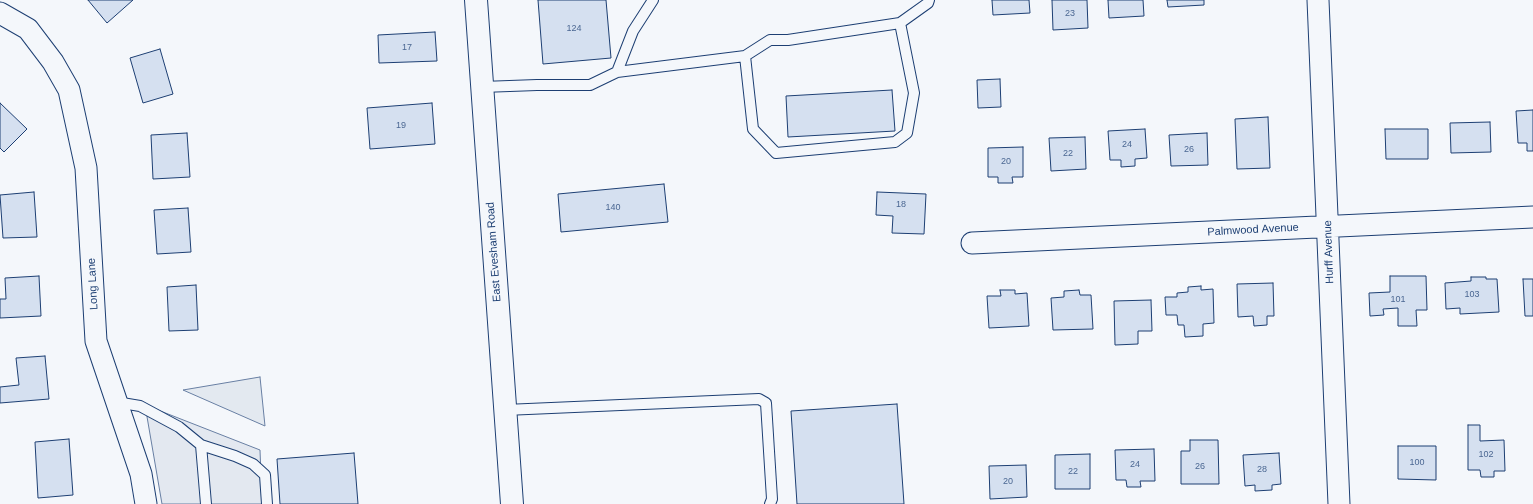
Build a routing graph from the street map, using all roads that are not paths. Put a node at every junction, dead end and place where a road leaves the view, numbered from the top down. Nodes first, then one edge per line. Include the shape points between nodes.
1 (476, 0) edge
2 (653, 0) edge
3 (1318, 0) edge
4 (929, 1) edge
5 (0, 13) edge
6 (900, 23) junction
7 (745, 56) junction
8 (616, 72) junction
9 (482, 87) junction
10 (1533, 217) edge
11 (1328, 226) junction
12 (972, 243) dead end
13 (116, 402) junction
14 (505, 410) junction
15 (201, 445) junction
16 (146, 504) edge
17 (206, 504) edge
18 (267, 504) edge
19 (512, 504) edge
20 (770, 504) edge
21 (1339, 504) edge

1 - 9 main road, East Evesham Road
2 - 8 lane via 633,31
3 - 11 street, Hurff Avenue
4 - 6 lane
5 - 13 street, Long Lane via 28,29 53,62 69,90 86,168 96,341
6 - 7 lane via 788,40 770,40
6 - 7 lane via 914,93 907,133 894,142 776,153 753,129
7 - 8 lane
8 - 9 lane via 590,85
9 - 14 main road, East Evesham Road
10 - 11 street, Palmwood Avenue
11 - 12 street, Palmwood Avenue
11 - 21 street, Hurff Avenue
13 - 15 lane via 140,406 179,427
13 - 16 street, Long Lane via 141,474
14 - 19 main road, East Evesham Road
14 - 20 lane via 758,399 766,403 772,499
15 - 17 lane
15 - 18 lane via 254,464 266,475

